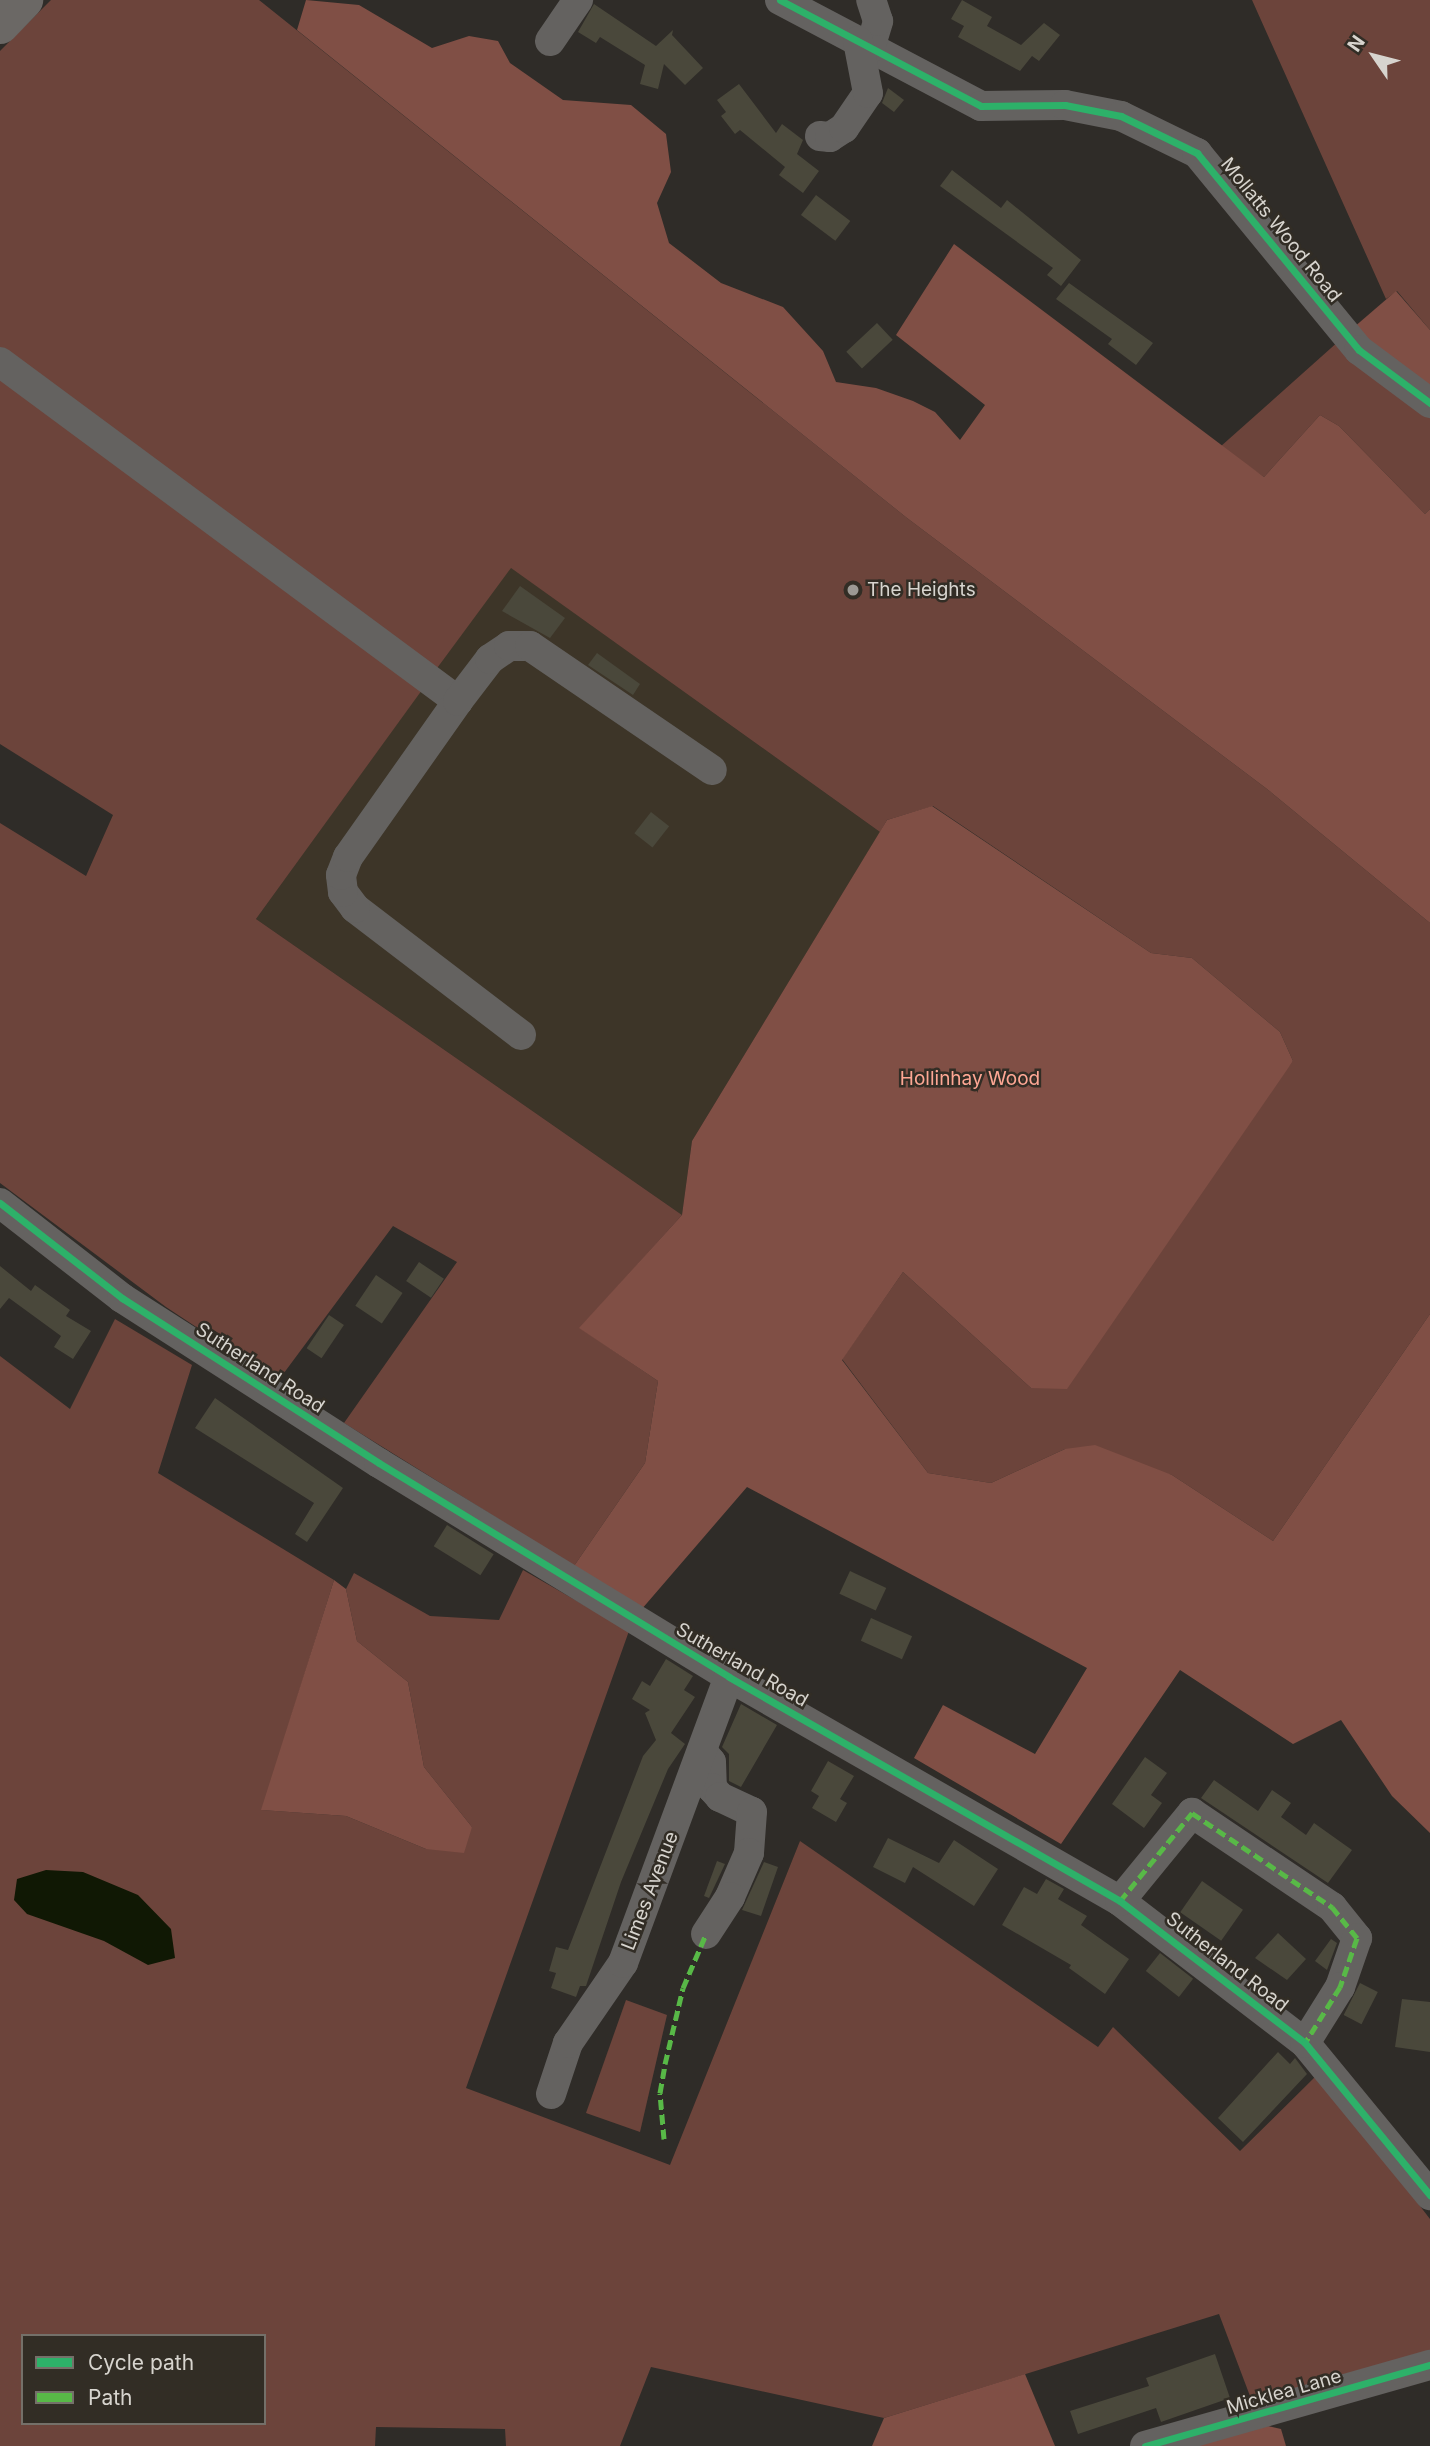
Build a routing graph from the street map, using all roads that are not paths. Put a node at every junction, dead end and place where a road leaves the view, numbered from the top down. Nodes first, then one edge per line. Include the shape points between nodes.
1 (24, 0) edge
2 (578, 0) edge
3 (780, 0) edge
4 (871, 0) edge
5 (0, 25) edge
6 (550, 41) dead end
7 (864, 45) junction
8 (820, 136) dead end
9 (0, 362) edge
10 (1430, 403) edge
11 (458, 701) junction
12 (712, 770) dead end
13 (521, 1035) dead end
14 (0, 1203) edge
15 (729, 1677) junction
16 (702, 1751) junction
17 (1120, 1901) junction
18 (706, 1934) dead end
19 (1305, 2043) junction
20 (551, 2094) dead end
21 (1430, 2194) edge
22 (1430, 2365) edge
23 (1145, 2446) edge

1 - 5 highway
2 - 6 street
3 - 7 street, Mollatts Wood Road
4 - 7 street via 878,21
7 - 8 street via 868,93 844,128 830,137
7 - 10 street, Mollatts Wood Road via 981,106 1065,105 1121,116 1197,153 1359,350
9 - 11 street
11 - 12 street via 490,659 509,646 530,646
11 - 13 street via 348,857 341,874 343,892 355,908
14 - 15 street, Sutherland Road via 122,1298 379,1463
15 - 16 street, Limes Avenue
15 - 17 street, Sutherland Road
16 - 18 street via 711,1762 712,1788 752,1812 749,1853 730,1897
16 - 20 street, Limes Avenue via 623,1963 568,2043
17 - 19 street, Sutherland Road
17 - 19 street via 1192,1813 1332,1907 1357,1938 1340,1987
19 - 21 street, Sutherland Road
22 - 23 street, Micklea Lane

